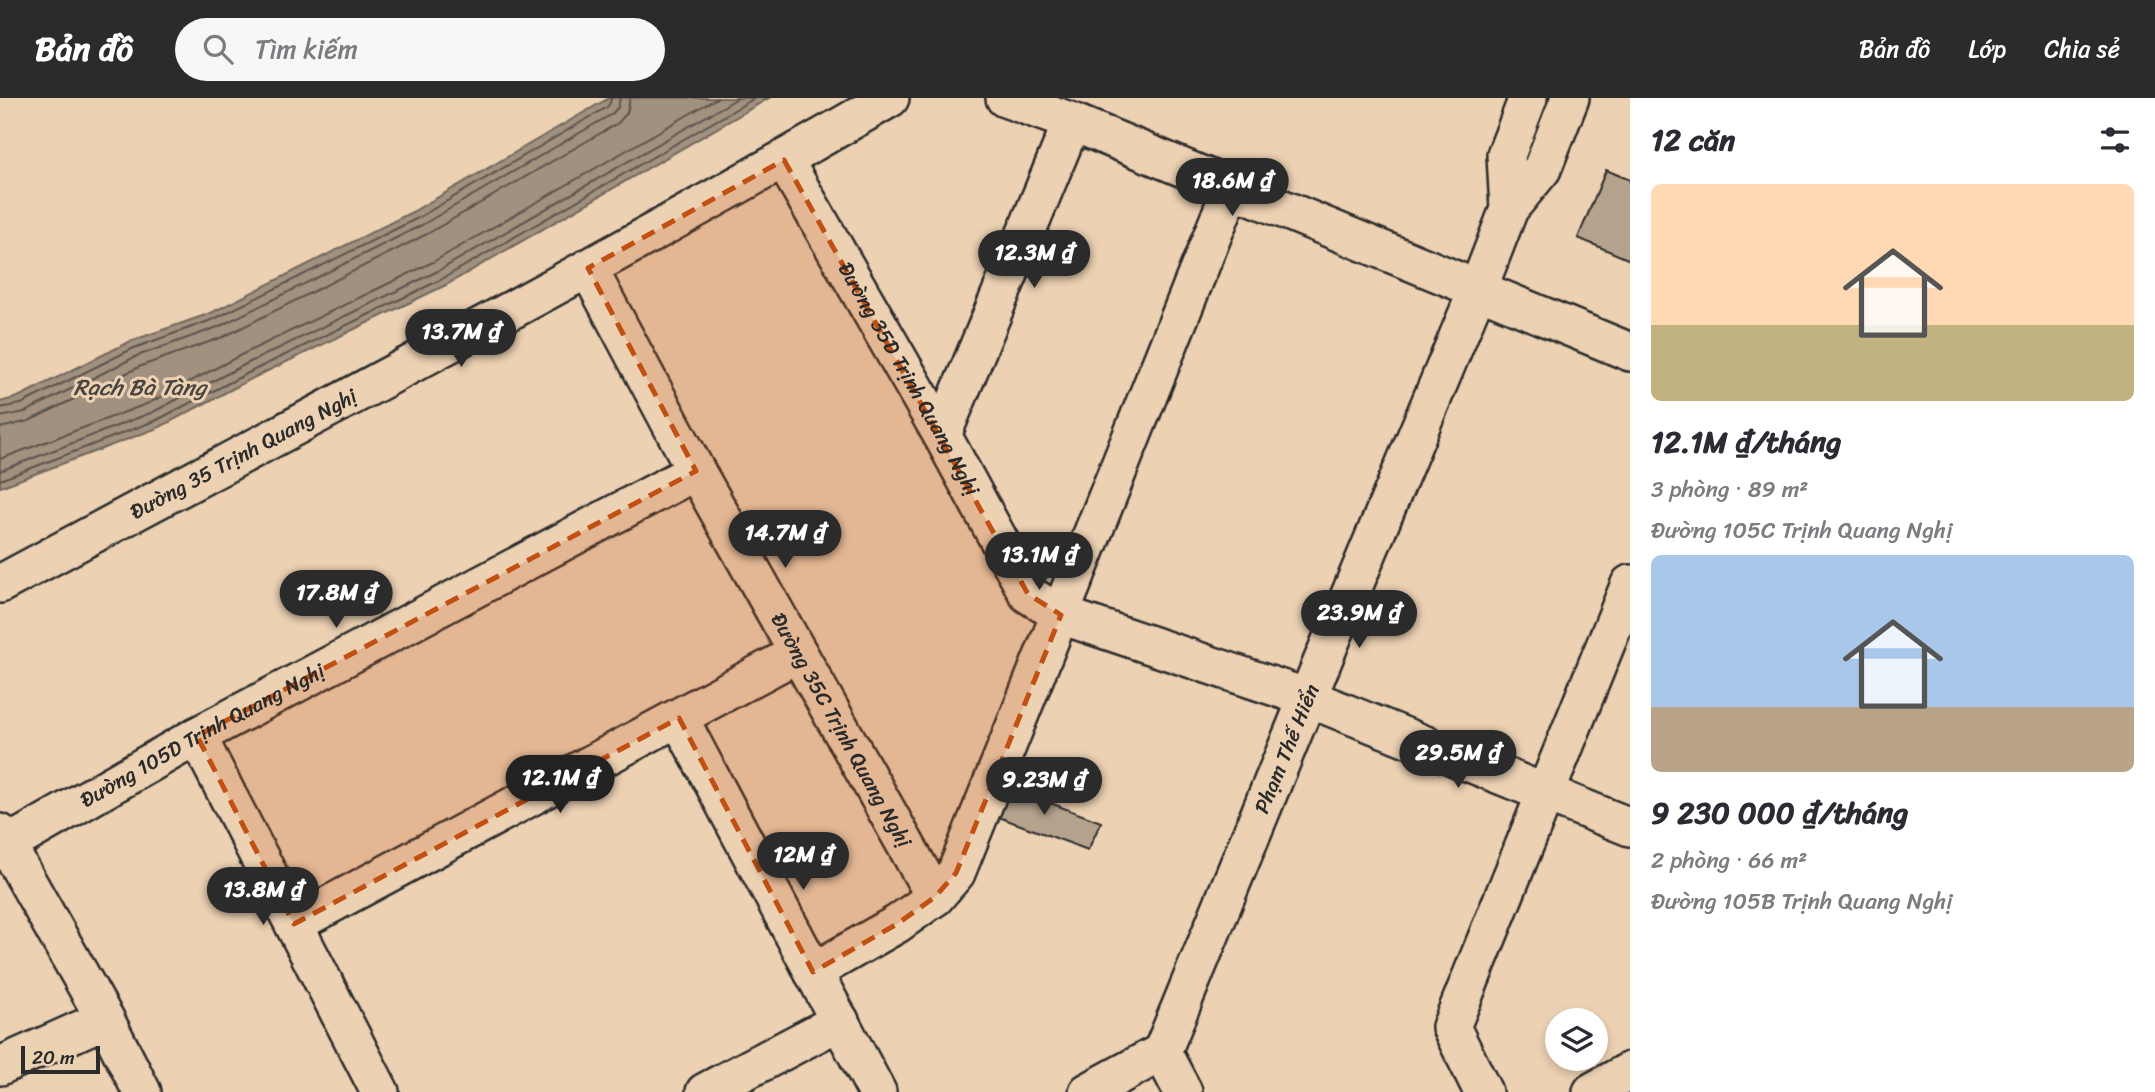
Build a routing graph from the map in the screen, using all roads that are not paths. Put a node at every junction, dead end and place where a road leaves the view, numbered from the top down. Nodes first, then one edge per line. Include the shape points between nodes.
1 (890, 98) edge
2 (1005, 98) edge
3 (1528, 98) edge
4 (1570, 98) edge
5 (1072, 122) junction
6 (784, 160) junction
7 (1232, 187) junction
8 (1509, 209) junction
9 (588, 268) junction
10 (1478, 289) junction
11 (1630, 352) edge
12 (942, 435) junction
13 (696, 471) junction
14 (0, 584) edge
15 (1630, 584) edge
16 (1061, 615) junction
17 (798, 653) junction
18 (1308, 698) junction
19 (679, 718) junction
20 (197, 736) junction
21 (1545, 794) junction
22 (1630, 827) edge
23 (3, 839) edge
24 (934, 897) junction
25 (294, 924) junction
26 (813, 972) junction
27 (105, 1019) junction
28 (840, 1021) junction
29 (1163, 1052) junction
30 (0, 1066) edge
31 (1630, 1072) edge
32 (142, 1092) edge
33 (380, 1092) edge
34 (705, 1092) edge
35 (877, 1092) edge
36 (1088, 1092) edge
37 (1183, 1092) edge
38 (1483, 1092) edge
39 (1592, 1092) edge

1 - 6 street, Đường 35 Trịnh Quang Nghị
2 - 5 street
3 - 8 street, Phạm Thế Hiển via 1506,155
4 - 8 street, Phạm Thế Hiển via 1542,169
5 - 7 street
5 - 12 street
6 - 9 street, Đường 35 Trịnh Quang Nghị
6 - 12 street, Đường 35D Trịnh Quang Nghị
7 - 10 street
7 - 16 street
8 - 10 street, Phạm Thế Hiển
9 - 13 street, Đường 35C Trịnh Quang Nghị
9 - 14 street, Đường 35 Trịnh Quang Nghị
10 - 11 street
10 - 18 street, Phạm Thế Hiển
12 - 16 street, Đường 35D Trịnh Quang Nghị via 1028,593
13 - 17 street, Đường 35C Trịnh Quang Nghị
13 - 20 street, Đường 105D Trịnh Quang Nghị
15 - 21 street
16 - 18 street, Đường 35D Trịnh Quang Nghị
16 - 24 street via 956,873
17 - 19 street
17 - 24 street, Đường 35C Trịnh Quang Nghị
18 - 21 street, Đường 35D Trịnh Quang Nghị
18 - 29 street, Phạm Thế Hiển
19 - 25 street
19 - 26 street
20 - 23 street, Đường 105D Trịnh Quang Nghị
20 - 25 street
21 - 22 street, Đường 35D Trịnh Quang Nghị
21 - 38 street via 1451,1027
23 - 27 street
24 - 26 street
25 - 33 street
26 - 28 street
27 - 30 street
27 - 32 street
28 - 34 street
28 - 35 street
29 - 36 street
29 - 37 street
31 - 39 street

